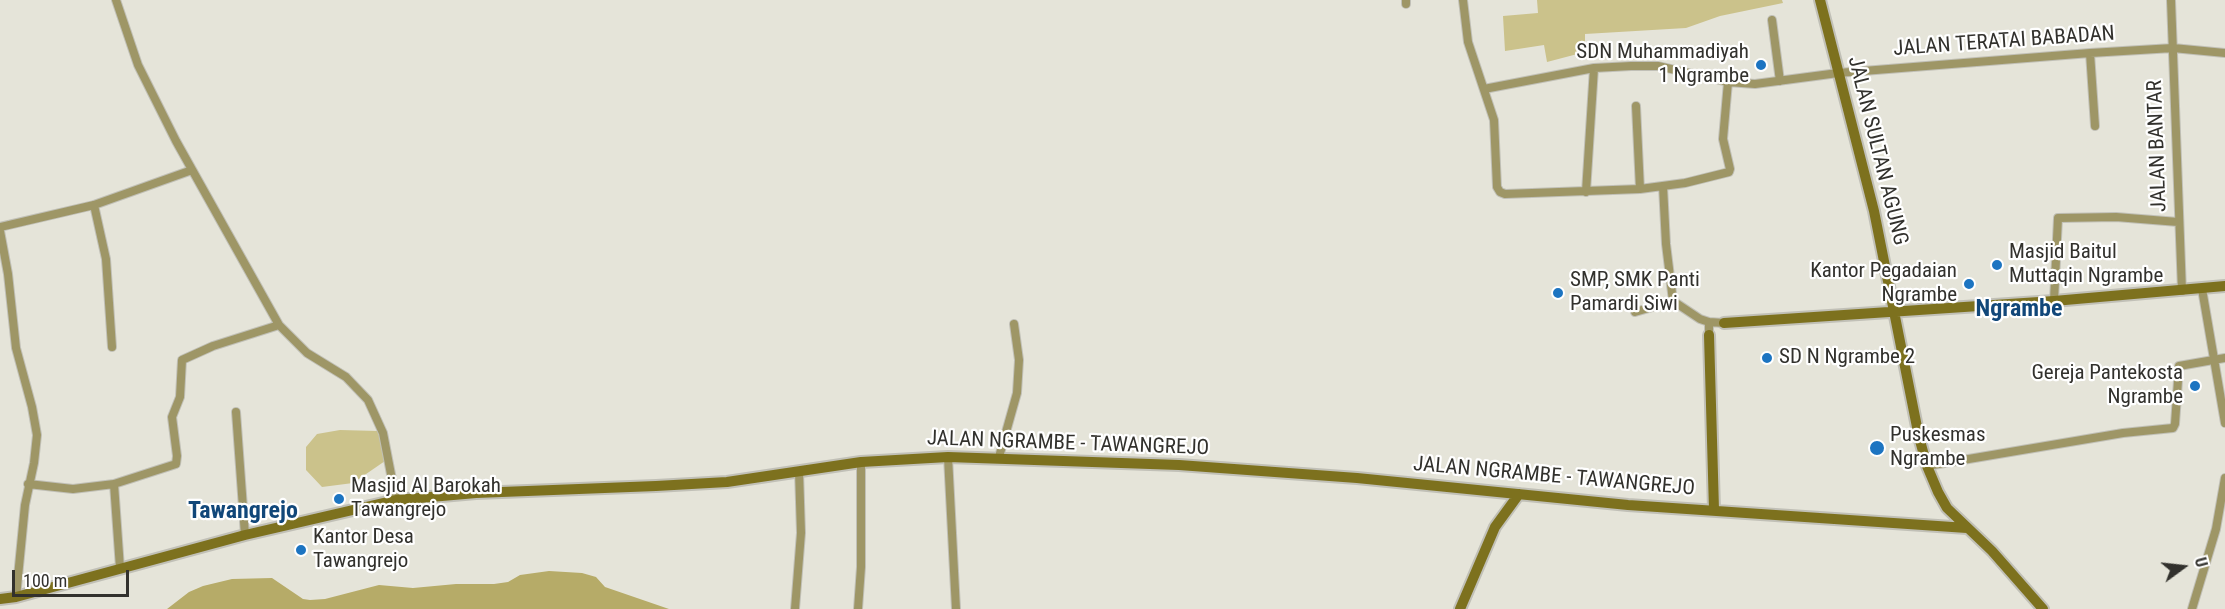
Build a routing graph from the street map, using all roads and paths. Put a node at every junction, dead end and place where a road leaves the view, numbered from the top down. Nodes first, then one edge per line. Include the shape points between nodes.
1 (116, 0) edge
2 (1463, 0) edge
3 (1820, 0) edge
4 (2171, 0) edge
5 (1772, 20) dead end
6 (2173, 48) junction
7 (2090, 52) junction
8 (2225, 53) edge
9 (1594, 68) junction
10 (1838, 73) junction
11 (1780, 81) junction
12 (1728, 82) junction
13 (1484, 88) junction
14 (1636, 106) dead end
15 (2096, 126) dead end
16 (192, 170) junction
17 (1663, 186) junction
18 (1640, 189) junction
19 (1586, 192) junction
20 (94, 205) junction
21 (2178, 222) junction
22 (0, 229) edge
23 (2225, 286) edge
24 (2202, 289) junction
25 (2182, 291) junction
26 (1673, 301) junction
27 (2054, 301) junction
28 (1635, 312) dead end
29 (1894, 312) junction
30 (1709, 322) junction
31 (1725, 323) joint
32 (1014, 324) dead end
33 (279, 325) junction
34 (1709, 335) joint
35 (112, 347) dead end
36 (2225, 357) edge
37 (2214, 358) junction
38 (236, 412) dead end
39 (2225, 423) edge
40 (948, 457) junction
41 (999, 457) junction
42 (861, 462) junction
43 (1927, 466) junction
44 (799, 471) junction
45 (2225, 478) edge
46 (28, 484) junction
47 (114, 484) junction
48 (1519, 494) junction
49 (396, 500) junction
50 (1714, 510) junction
51 (1967, 528) junction
52 (245, 536) junction
53 (120, 568) junction
54 (16, 597) junction
55 (0, 599) edge
56 (795, 609) edge
57 (858, 609) edge
58 (956, 609) edge
59 (1460, 609) edge
60 (2043, 609) edge
61 (2192, 609) edge

1 - 16 street via 138,65
2 - 13 street via 1468,42
3 - 10 main road, JALAN SULTAN AGUNG
4 - 6 street, JALAN BANTAR
5 - 11 street
6 - 7 street, JALAN TERATAI BABADAN
6 - 8 street, JALAN TERATAI BABADAN
6 - 21 street, JALAN BANTAR
7 - 10 street, JALAN TERATAI BABADAN
7 - 15 street
9 - 12 street, JALAN TERATAI BABADAN via 1658,66
9 - 13 street, JALAN TERATAI BABADAN
9 - 19 street
10 - 11 street, JALAN TERATAI BABADAN
10 - 29 main road, JALAN SULTAN AGUNG via 1874,211
11 - 12 street, JALAN TERATAI BABADAN
12 - 17 street via 1723,139 1729,172
13 - 19 street via 1494,120 1500,192
14 - 18 street
16 - 20 street
16 - 33 street
17 - 18 street
17 - 26 street
18 - 19 street
20 - 22 street
20 - 35 street via 106,259
21 - 25 street, JALAN BANTAR
21 - 27 street via 2058,218
22 - 46 street via 16,348 37,435
23 - 24 main road
24 - 25 main road
24 - 37 street
25 - 27 main road
26 - 28 street
26 - 30 street
27 - 29 main road
29 - 31 main road
29 - 43 main road, JALAN SULTAN AGUNG
30 - 31 street
30 - 34 street
32 - 41 street via 1019,360 1017,393
33 - 47 street via 182,360 181,391 172,417 176,464
33 - 49 street via 307,353 346,377 368,400 384,433
34 - 50 main road
36 - 37 street
37 - 39 street
37 - 43 street via 2179,366 2173,428
38 - 52 street
40 - 41 main road, JALAN NGRAMBE - TAWANGREJO
40 - 42 main road, JALAN NGRAMBE - TAWANGREJO
40 - 58 street
41 - 48 main road, JALAN NGRAMBE - TAWANGREJO via 1179,465
42 - 44 main road, JALAN NGRAMBE - TAWANGREJO
42 - 57 street
43 - 51 main road, JALAN SULTAN AGUNG via 1947,508
44 - 49 main road, JALAN NGRAMBE - TAWANGREJO via 728,482
44 - 56 street via 801,532
45 - 61 street via 2216,529
46 - 47 street via 73,489
46 - 54 street
47 - 53 street
48 - 50 main road, JALAN NGRAMBE - TAWANGREJO
48 - 59 main road via 1496,527
49 - 52 main road, JALAN NGRAMBE - TAWANGREJO
50 - 51 main road, JALAN NGRAMBE - TAWANGREJO
51 - 60 main road, JALAN SULTAN AGUNG
52 - 53 main road, JALAN NGRAMBE - TAWANGREJO
53 - 54 main road, JALAN NGRAMBE - TAWANGREJO
54 - 55 main road, JALAN NGRAMBE - TAWANGREJO

